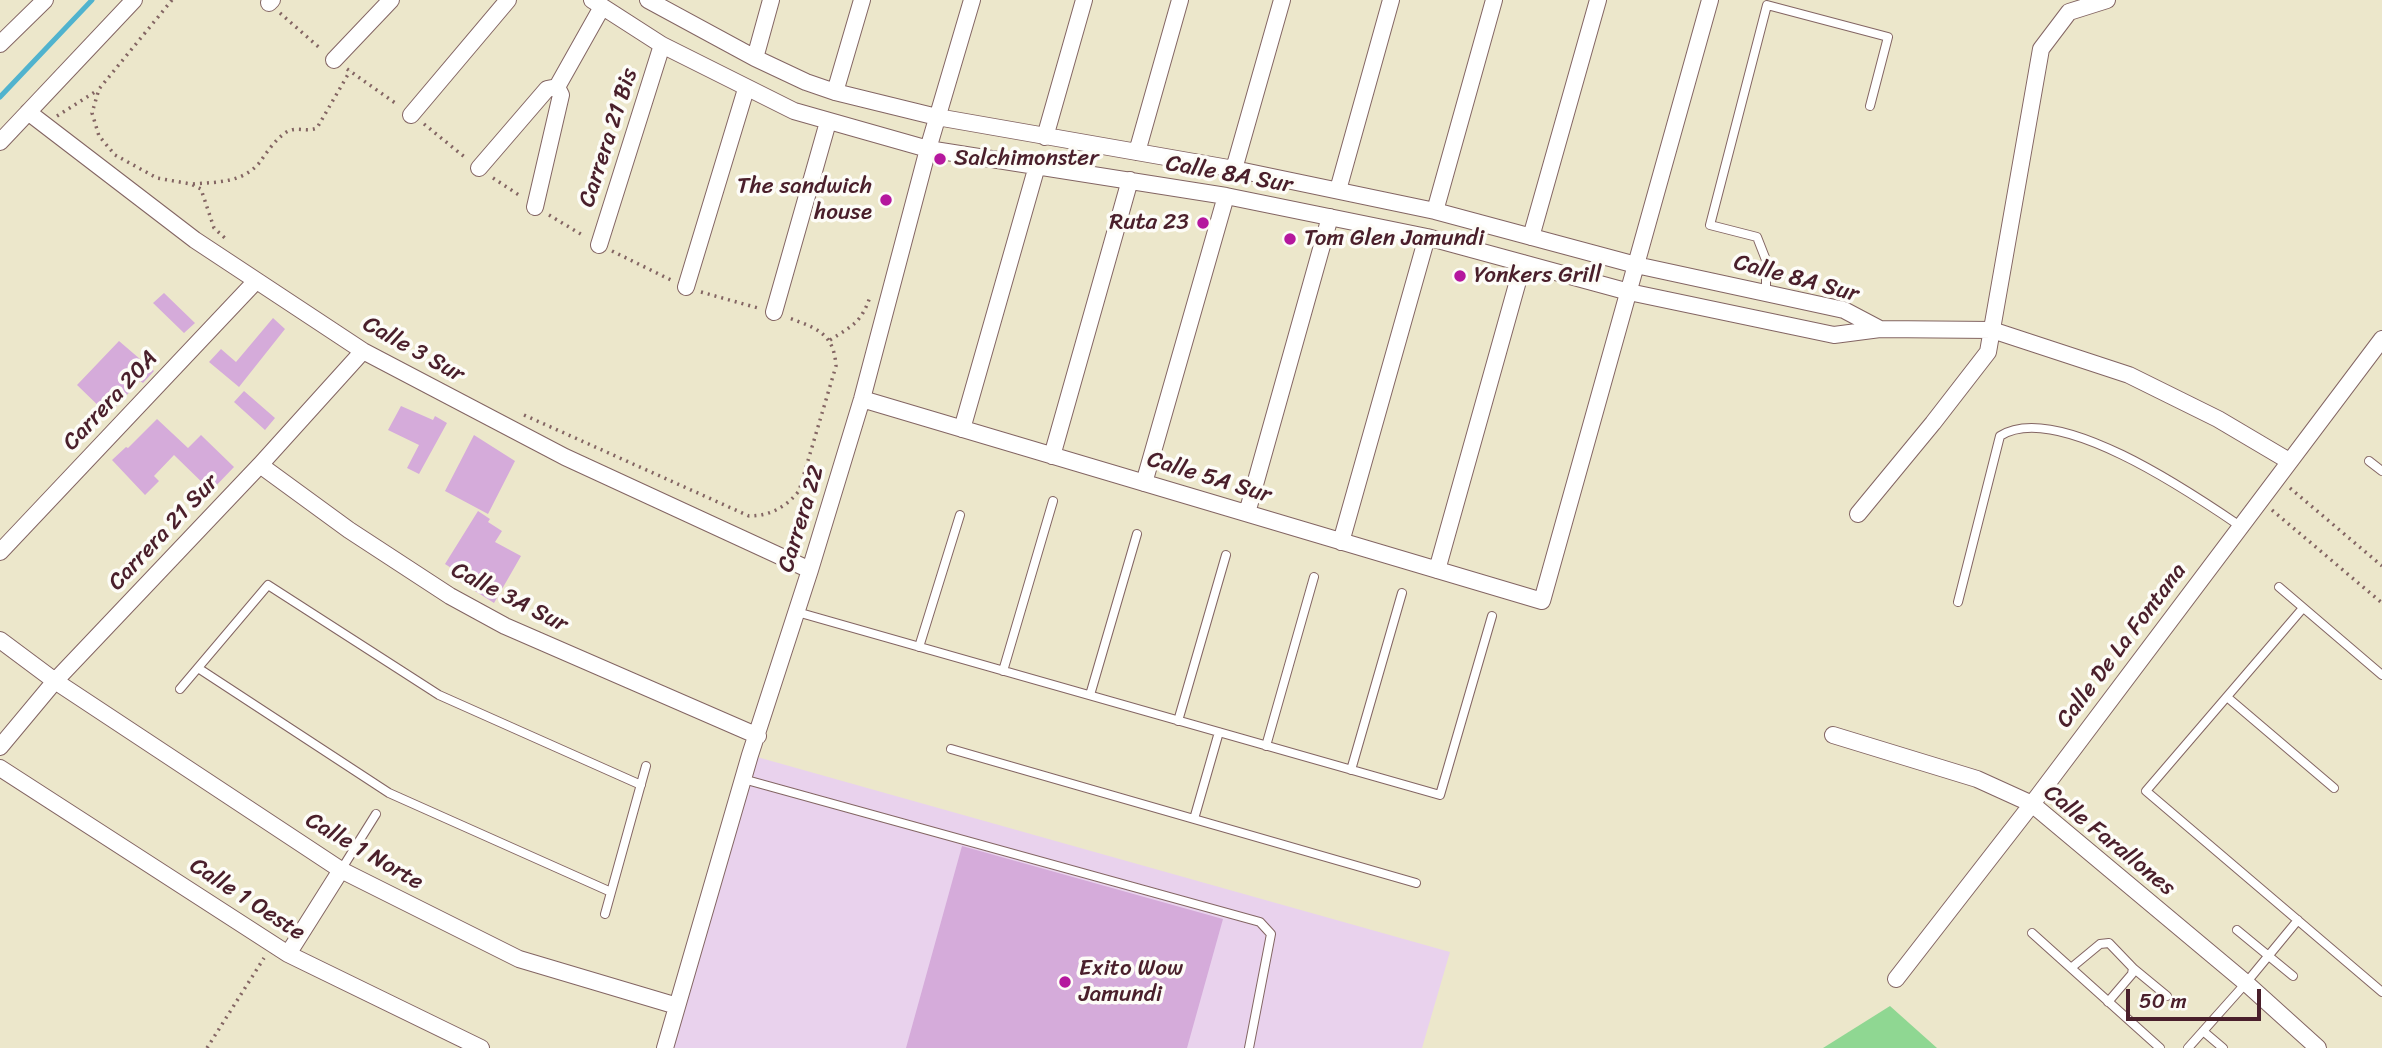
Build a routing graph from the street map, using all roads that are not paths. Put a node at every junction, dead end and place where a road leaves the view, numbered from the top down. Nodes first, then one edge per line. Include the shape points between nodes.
1 (45, 0) edge
2 (134, 0) edge
3 (391, 0) edge
4 (508, 0) edge
5 (648, 0) edge
6 (680, 0) edge
7 (771, 0) edge
8 (862, 0) edge
9 (972, 0) edge
10 (1084, 0) edge
11 (1180, 0) edge
12 (1282, 0) edge
13 (1391, 0) edge
14 (1494, 0) edge
15 (1598, 0) edge
16 (1710, 0) edge
17 (2107, 0) edge
18 (597, 4) edge
19 (676, 17) junction
20 (0, 44) edge
21 (662, 46) junction
22 (755, 58) junction
23 (334, 60) dead end
24 (557, 87) junction
25 (746, 89) junction
26 (835, 92) junction
27 (1870, 106) dead end
28 (28, 112) junction
29 (411, 115) dead end
30 (937, 117) junction
31 (828, 122) junction
32 (1045, 137) junction
33 (0, 142) edge
34 (928, 149) junction
35 (1138, 152) junction
36 (1037, 166) junction
37 (479, 167) dead end
38 (1234, 169) junction
39 (1130, 180) junction
40 (1338, 190) junction
41 (1226, 196) junction
42 (535, 206) dead end
43 (1434, 211) junction
44 (1331, 217) junction
45 (1427, 237) junction
46 (1531, 237) junction
47 (599, 245) dead end
48 (1523, 263) junction
49 (1636, 265) junction
50 (256, 281) junction
51 (686, 287) dead end
52 (1629, 292) junction
53 (1766, 292) junction
54 (774, 312) dead end
55 (1880, 329) junction
56 (1992, 330) junction
57 (2382, 339) edge
58 (363, 351) junction
59 (862, 399) junction
60 (962, 429) junction
61 (1052, 456) junction
62 (2289, 461) junction
63 (2369, 461) dead end
64 (260, 465) junction
65 (2382, 471) edge
66 (1144, 483) junction
67 (1054, 501) dead end
68 (1247, 513) junction
69 (1858, 514) dead end
70 (960, 515) dead end
71 (2240, 526) junction
72 (1137, 534) dead end
73 (1341, 542) junction
74 (0, 552) edge
75 (1226, 555) dead end
76 (810, 570) junction
77 (1437, 570) junction
78 (1314, 577) dead end
79 (2279, 587) dead end
80 (1402, 593) dead end
81 (1958, 602) dead end
82 (2303, 608) junction
83 (797, 612) junction
84 (1492, 616) dead end
85 (0, 640) edge
86 (919, 647) junction
87 (198, 668) junction
88 (1003, 671) junction
89 (2382, 675) edge
90 (55, 681) junction
91 (180, 689) dead end
92 (1090, 695) junction
93 (2227, 697) junction
94 (1178, 721) junction
95 (1219, 732) junction
96 (1833, 735) dead end
97 (758, 736) junction
98 (1266, 746) junction
99 (0, 747) edge
100 (951, 749) dead end
101 (646, 766) dead end
102 (0, 768) edge
103 (1351, 770) junction
104 (743, 779) junction
105 (641, 785) junction
106 (2334, 788) dead end
107 (2032, 804) junction
108 (376, 814) dead end
109 (1194, 819) junction
110 (341, 870) junction
111 (1416, 883) dead end
112 (611, 892) junction
113 (605, 914) dead end
114 (2298, 920) junction
115 (2237, 930) dead end
116 (2032, 933) dead end
117 (288, 954) junction
118 (2269, 956) junction
119 (2071, 968) junction
120 (2133, 968) junction
121 (2293, 976) dead end
122 (1896, 979) dead end
123 (2246, 983) junction
124 (2382, 992) edge
125 (2167, 996) dead end
126 (2108, 1002) junction
127 (677, 1006) junction
128 (2203, 1031) junction
129 (481, 1048) edge
130 (665, 1048) edge
131 (1249, 1048) edge
132 (2160, 1048) edge
133 (2188, 1048) edge
134 (2223, 1048) edge
135 (2318, 1048) edge

1 - 20 street
2 - 28 street
3 - 23 street
4 - 29 street
5 - 19 street, Calle 8A Sur
6 - 19 street
7 - 22 street
8 - 26 street
9 - 30 street, Carrera 22
10 - 32 street
11 - 35 street
12 - 38 street
13 - 40 street
14 - 43 street
15 - 46 street
16 - 49 street
17 - 56 street via 2069,12 2041,49
18 - 21 street, Calle 8A Sur
18 - 24 street
19 - 22 street, Calle 8A Sur
21 - 25 street, Calle 8A Sur
21 - 47 street, Carrera 21 Bis
22 - 26 street, Calle 8A Sur
24 - 37 street via 547,89
24 - 42 street via 561,95
25 - 31 street, Calle 8A Sur
25 - 51 street
26 - 30 street, Calle 8A Sur
27 - 53 lane via 1888,37 1767,5 1710,225 1757,237 1766,260
28 - 33 street
28 - 50 street, Calle 3 Sur
30 - 32 street, Calle 8A Sur
30 - 34 street, Carrera 22
31 - 34 street, Calle 8A Sur
31 - 54 street
32 - 35 street, Calle 8A Sur
34 - 36 street, Calle 8A Sur
34 - 59 street, Carrera 22
35 - 38 street, Calle 8A Sur
36 - 39 street, Calle 8A Sur
36 - 60 street
38 - 40 street, Calle 8A Sur
39 - 41 street, Calle 8A Sur
39 - 61 street
40 - 43 street, Calle 8A Sur
41 - 44 street, Calle 8A Sur
41 - 66 street
43 - 46 street, Calle 8A Sur
44 - 45 street, Calle 8A Sur
44 - 68 street
45 - 48 street, Calle 8A Sur
45 - 73 street
46 - 49 street, Calle 8A Sur
48 - 52 street, Calle 8A Sur
48 - 77 street
49 - 52 street
49 - 53 street, Calle 8A Sur
50 - 58 street, Calle 3 Sur
50 - 74 street, Carrera 20A
52 - 55 street, Calle 8A Sur via 1834,335
52 - 77 street, Calle 5A Sur via 1542,601
53 - 55 street, Calle 8A Sur via 1843,310
55 - 56 street, Calle 8A Sur
56 - 62 street, Calle 8A Sur via 2129,375
56 - 69 street via 1988,352
57 - 62 street, Calle De La Fontana
58 - 64 street, Carrera 21 Sur
58 - 76 street, Calle 3 Sur via 565,457
59 - 60 street, Calle 5A Sur
59 - 76 street, Carrera 22
60 - 61 street, Calle 5A Sur
61 - 66 street, Calle 5A Sur
62 - 71 street, Calle De La Fontana
63 - 65 lane
64 - 90 street, Carrera 21 Sur
64 - 97 street, Calle 3A Sur via 349,530 494,620
66 - 68 street, Calle 5A Sur
67 - 88 lane
68 - 73 street, Calle 5A Sur
70 - 86 lane
71 - 81 lane via 2148,468 2091,440 2057,429 2008,431 2000,436
71 - 107 street, Calle De La Fontana
72 - 92 lane
73 - 77 street, Calle 5A Sur
75 - 94 lane
76 - 83 street, Carrera 22
78 - 98 lane
79 - 82 lane
80 - 103 lane
82 - 89 lane
82 - 93 lane
83 - 86 lane
83 - 97 street, Carrera 22
84 - 103 lane via 1440,795
85 - 90 street, Calle 1 Norte
86 - 88 lane
87 - 91 lane
87 - 105 lane via 268,585 439,695
87 - 112 lane via 388,793
88 - 92 lane
90 - 99 street, Carrera 21 Sur
90 - 110 street, Calle 1 Norte
92 - 94 lane
93 - 106 lane
93 - 114 lane via 2146,792
94 - 95 lane
95 - 98 lane
95 - 109 lane
96 - 107 street, Calle Farallones via 1977,779
97 - 104 street, Carrera 22
98 - 103 lane
100 - 109 lane
101 - 105 lane
102 - 117 street, Calle 1 Oeste
104 - 127 street, Carrera 22
104 - 131 lane via 1260,922 1271,934
105 - 112 lane
107 - 122 street, Calle De La Fontana
107 - 123 street, Calle Farallones
108 - 110 lane
109 - 111 lane
110 - 117 street
110 - 127 street, Calle 1 Norte via 519,959
112 - 113 lane
114 - 118 lane
114 - 124 lane
115 - 118 lane
116 - 119 lane
117 - 129 street, Calle 1 Oeste
118 - 121 lane
118 - 123 lane
119 - 120 lane via 2100,944 2109,943
119 - 126 lane
120 - 125 lane
120 - 126 lane
123 - 128 lane
123 - 135 street, Calle Farallones
126 - 132 lane
127 - 130 street, Carrera 22
128 - 133 lane
128 - 134 lane

